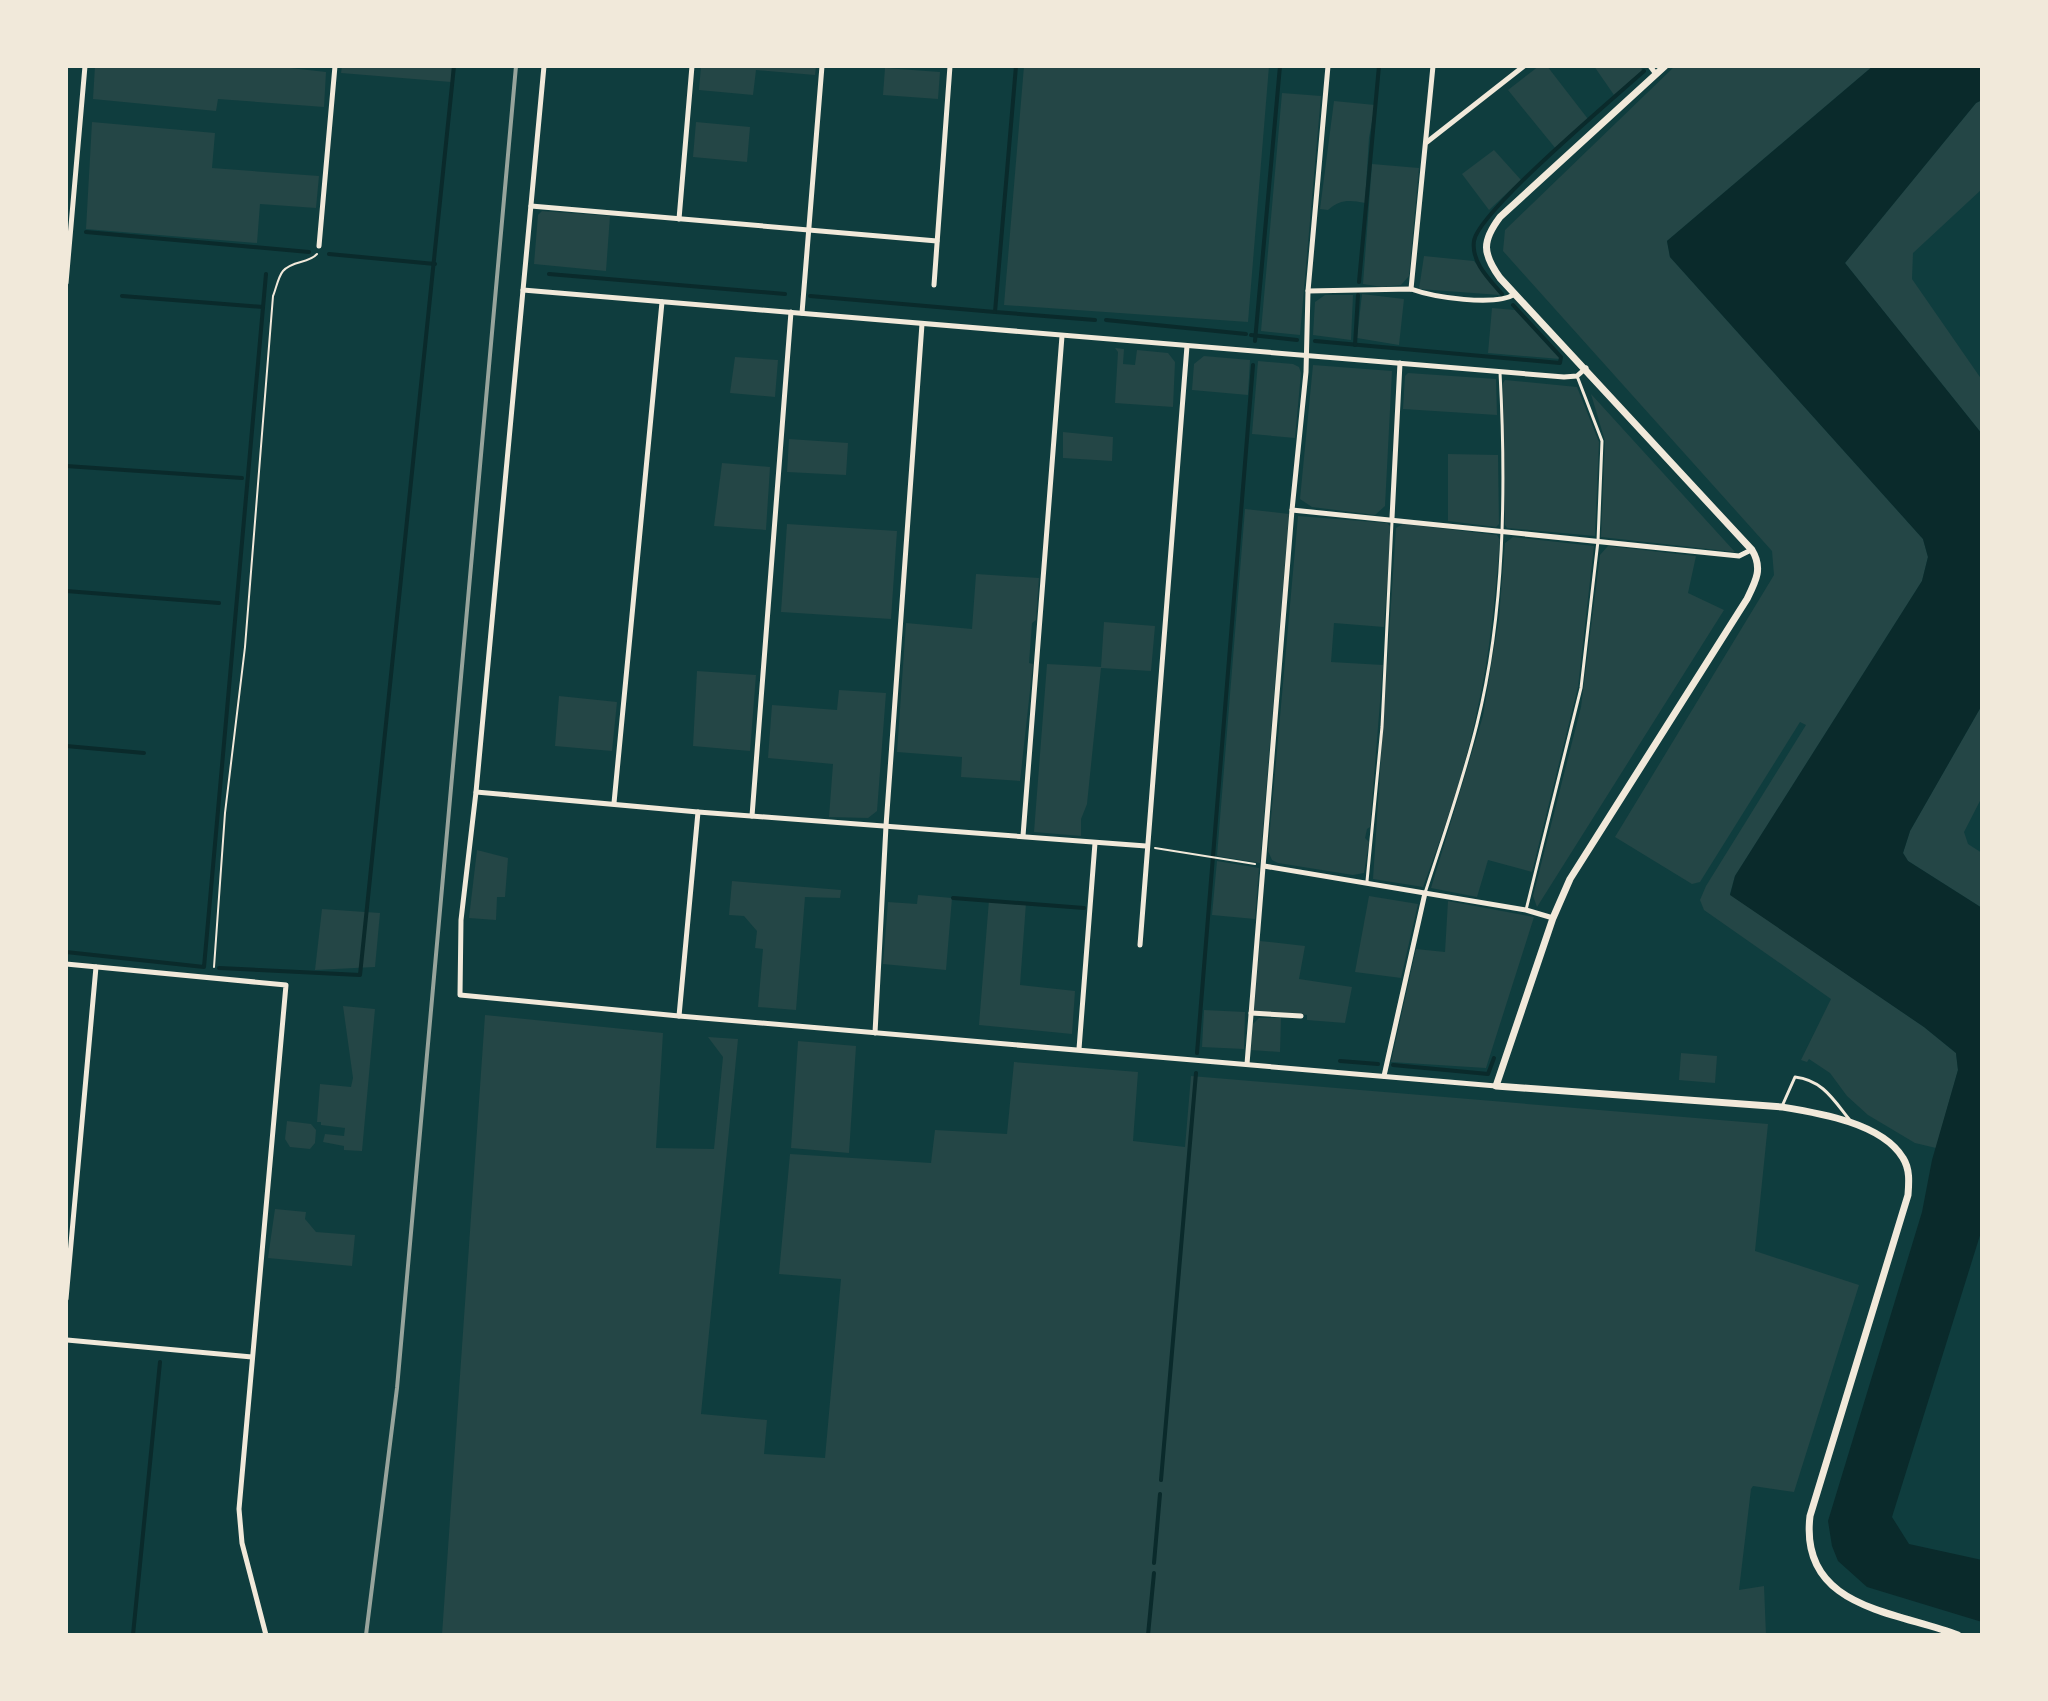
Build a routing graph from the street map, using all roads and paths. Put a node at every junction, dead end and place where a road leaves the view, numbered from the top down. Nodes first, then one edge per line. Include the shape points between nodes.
1 (85, 66) edge
2 (335, 66) edge
3 (544, 66) edge
4 (692, 66) edge
5 (822, 66) edge
6 (950, 66) edge
7 (1328, 66) edge
8 (1433, 66) edge
9 (1524, 66) edge
10 (1650, 66) edge
11 (1665, 66) edge
12 (1656, 74) junction
13 (1426, 142) junction
14 (531, 206) junction
15 (679, 219) junction
16 (809, 231) junction
17 (937, 241) junction
18 (319, 246) joint
19 (66, 283) edge
20 (934, 285) dead end
21 (1411, 289) junction
22 (523, 290) junction
23 (1308, 291) junction
24 (1515, 294) junction
25 (662, 302) junction
26 (791, 312) junction
27 (802, 313) junction
28 (922, 324) junction
29 (1062, 336) junction
30 (1187, 346) junction
31 (1305, 356) junction
32 (1400, 363) junction
33 (1586, 368) junction
34 (1500, 372) junction
35 (1577, 376) junction
36 (1292, 510) junction
37 (1392, 518) junction
38 (1503, 532) junction
39 (1598, 541) junction
40 (1752, 550) junction
41 (476, 792) junction
42 (614, 803) junction
43 (698, 812) junction
44 (752, 816) junction
45 (886, 826) junction
46 (1023, 836) junction
47 (1095, 843) junction
48 (1146, 846) junction
49 (1264, 866) junction
50 (1367, 882) junction
51 (1425, 893) junction
52 (1526, 910) junction
53 (1553, 918) junction
54 (1140, 945) dead end
55 (66, 964) edge
56 (96, 967) junction
57 (213, 977) junction
58 (1251, 1013) junction
59 (679, 1016) junction
60 (1301, 1016) dead end
61 (875, 1033) junction
62 (1079, 1049) junction
63 (1247, 1064) junction
64 (1384, 1076) junction
65 (1496, 1086) junction
66 (1782, 1107) junction
67 (1854, 1125) junction
68 (66, 1299) edge
69 (66, 1339) edge
70 (66, 1349) edge
71 (252, 1357) junction
72 (266, 1635) edge
73 (1958, 1635) edge

1 - 19 street
2 - 18 street
3 - 14 street
4 - 15 street
5 - 16 street
6 - 17 street
7 - 23 street
8 - 13 street
9 - 13 street
10 - 12 street
11 - 12 street
12 - 24 street via 1489,232 1486,250 1491,265
13 - 21 street
14 - 15 street
14 - 22 street
15 - 16 street
16 - 17 street
16 - 27 street
17 - 20 street
18 - 57 path via 311,260 282,272 273,296
21 - 23 street
21 - 24 street via 1500,301
22 - 25 street
22 - 41 street
23 - 31 street
24 - 33 street
25 - 26 street
25 - 42 street
26 - 27 street
26 - 44 street
27 - 28 street
28 - 29 street
28 - 45 street
29 - 30 street
29 - 46 street
30 - 31 street
30 - 48 street
31 - 32 street
31 - 36 street
32 - 34 street
32 - 37 street
33 - 35 street
33 - 40 street
34 - 35 street
34 - 38 lane
35 - 39 lane via 1602,441
36 - 37 street
36 - 49 street
37 - 38 street
37 - 50 lane via 1382,727
38 - 39 street
38 - 51 lane via 1478,722
39 - 40 street via 1739,556
39 - 52 lane via 1581,688
40 - 53 street via 1759,568 1747,599 1570,879
41 - 42 street
41 - 59 street via 461,920 460,995
42 - 43 street
43 - 44 street
43 - 59 street
44 - 45 street
45 - 46 street
45 - 61 street
46 - 47 street
47 - 48 street
47 - 62 street
48 - 49 path
48 - 54 street
49 - 50 street
49 - 58 street
50 - 51 street
51 - 52 street
51 - 64 street
52 - 53 street
53 - 65 street
55 - 56 street
56 - 57 street
56 - 68 street
57 - 71 street via 286,985
58 - 60 street
58 - 63 street
59 - 61 street
61 - 62 street
62 - 63 street
63 - 64 street
64 - 65 street
65 - 66 street
66 - 67 street
66 - 67 lane via 1795,1077 1807,1079 1823,1087
67 - 73 street via 1878,1134 1905,1160 1908,1195 1810,1516 1812,1547 1819,1566 1847,1598
69 - 70 street
69 - 71 street
71 - 72 street via 239,1528

